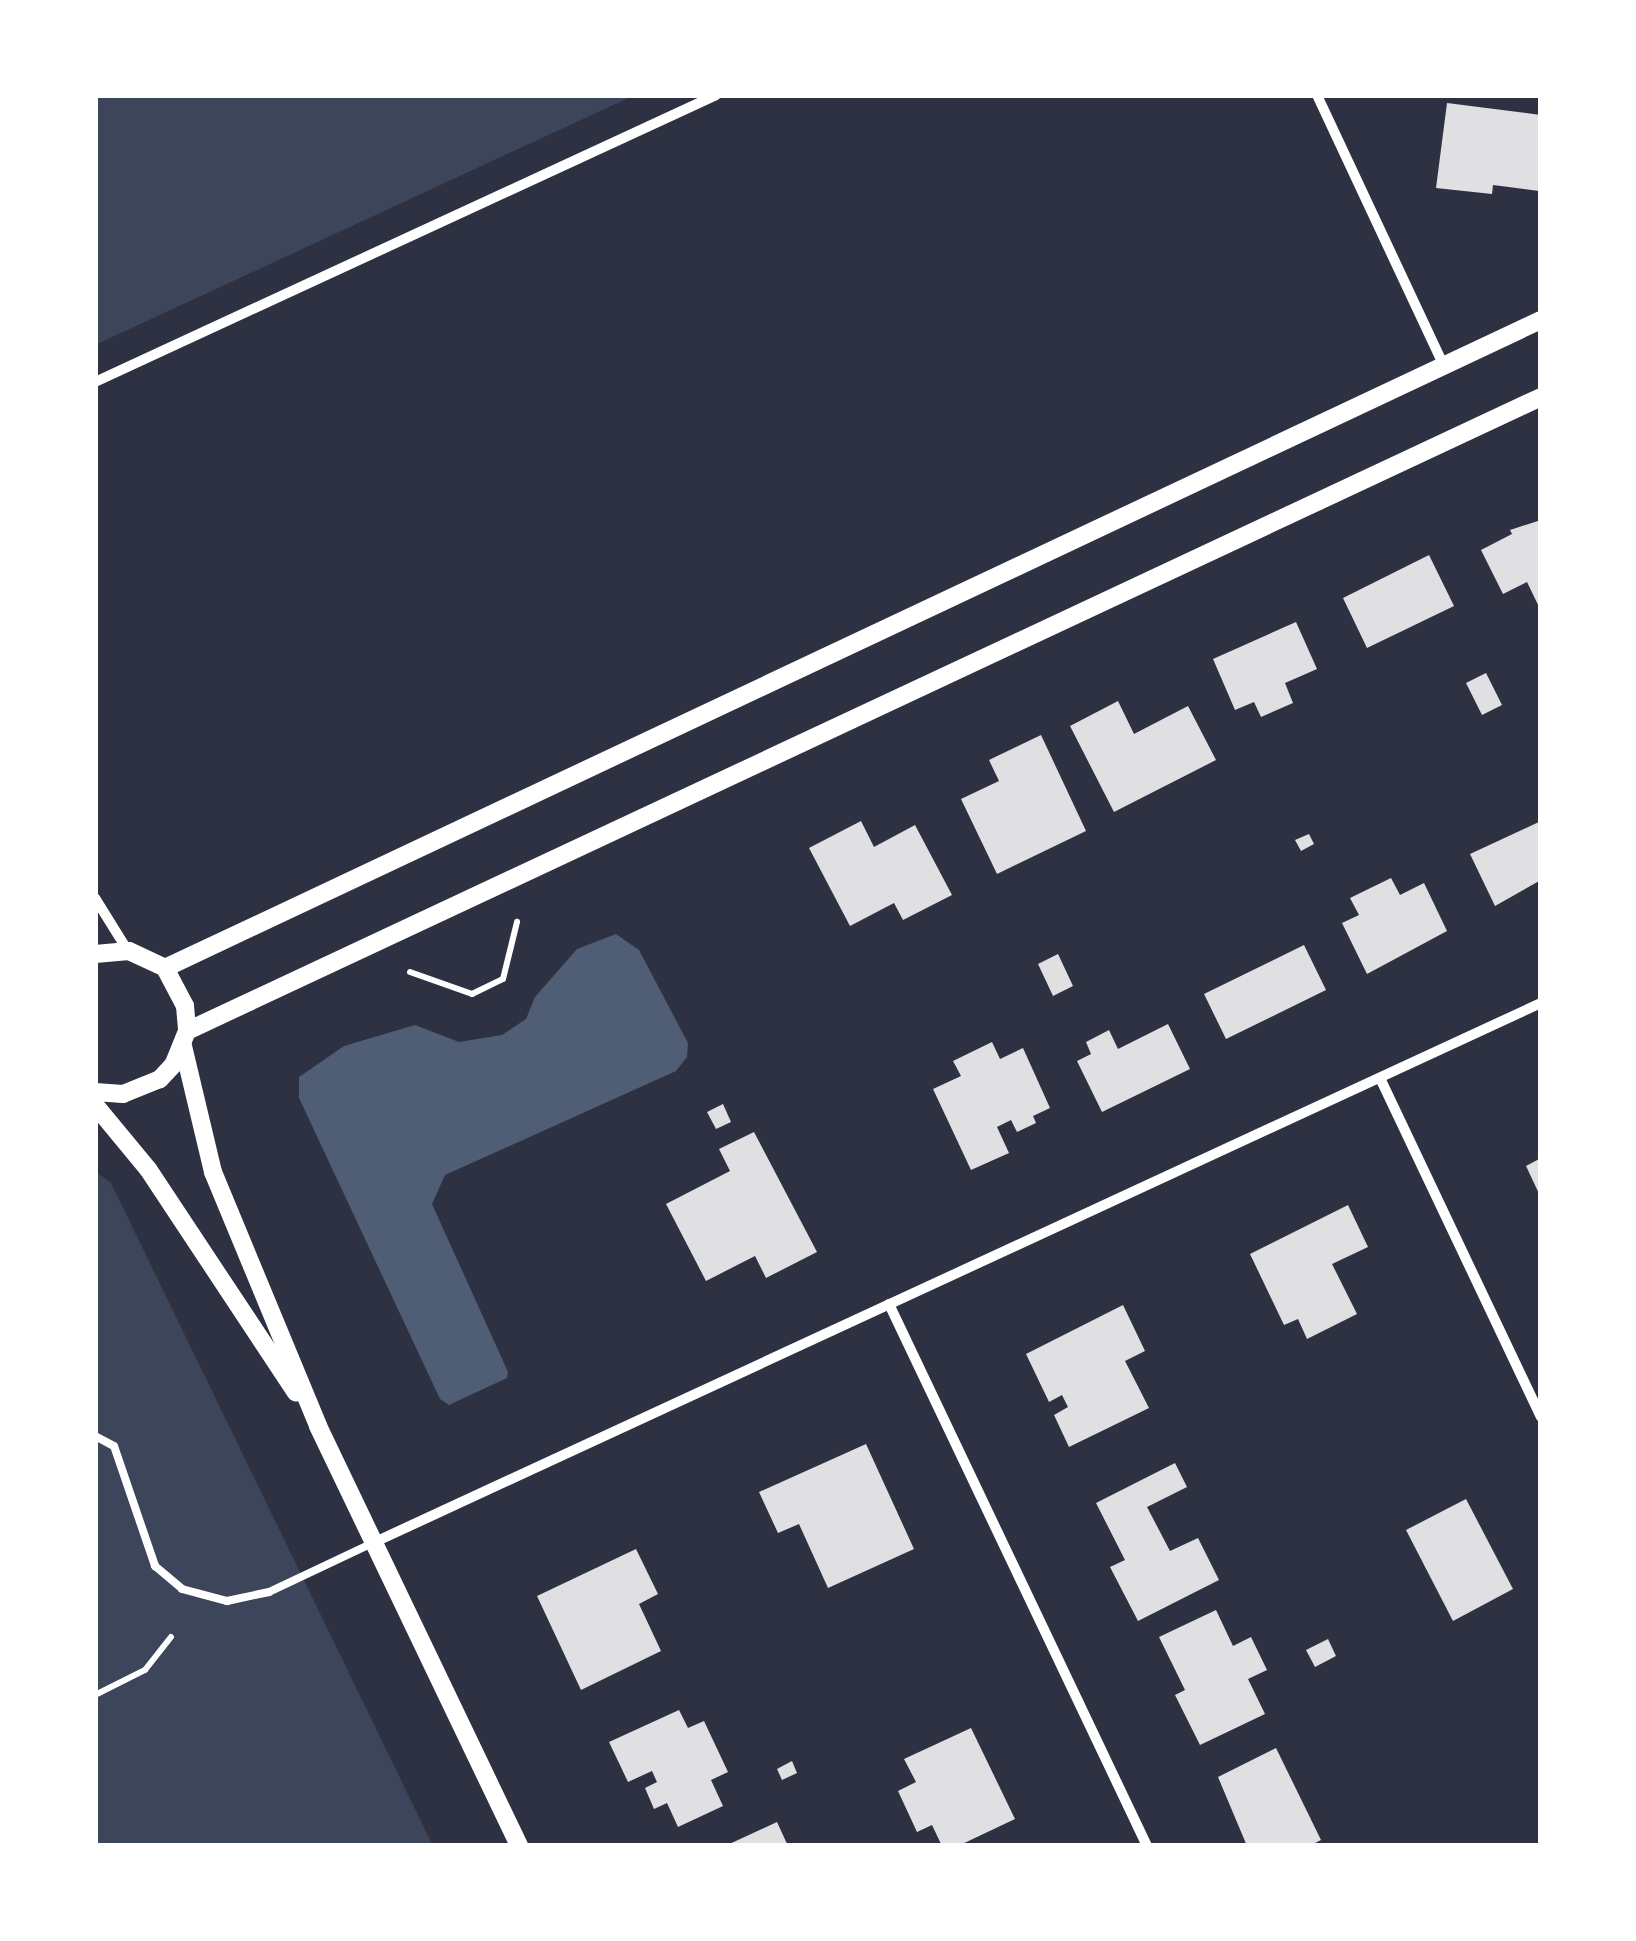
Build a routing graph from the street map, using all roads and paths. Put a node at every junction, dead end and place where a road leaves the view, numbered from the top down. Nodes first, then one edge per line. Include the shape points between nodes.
1 (716, 95) edge
2 (1317, 95) edge
3 (1541, 320) edge
4 (1444, 364) junction
5 (95, 382) edge
6 (1541, 397) edge
7 (95, 898) edge
8 (517, 922) dead end
9 (129, 952) junction
10 (95, 954) edge
11 (166, 968) junction
12 (410, 972) dead end
13 (1541, 1003) edge
14 (185, 1038) junction
15 (1380, 1078) junction
16 (95, 1092) edge
17 (95, 1106) edge
18 (889, 1304) junction
19 (1541, 1417) edge
20 (318, 1426) junction
21 (95, 1436) edge
22 (374, 1542) junction
23 (172, 1637) dead end
24 (95, 1694) edge
25 (519, 1846) edge
26 (1146, 1846) edge

1 - 5 street
2 - 4 street
3 - 4 street
4 - 11 street
6 - 14 street
7 - 9 street
8 - 12 path via 503,979 472,994
9 - 10 street
9 - 11 street
11 - 14 street via 184,1006
13 - 15 street
14 - 16 street via 160,1079 123,1094
14 - 20 street via 213,1172
15 - 18 street
15 - 19 street
17 - 20 street via 148,1169
18 - 22 street
18 - 26 street
20 - 22 street
21 - 22 lane via 114,1446 155,1566 182,1588 226,1601 269,1592
22 - 25 street
23 - 24 path via 145,1670

